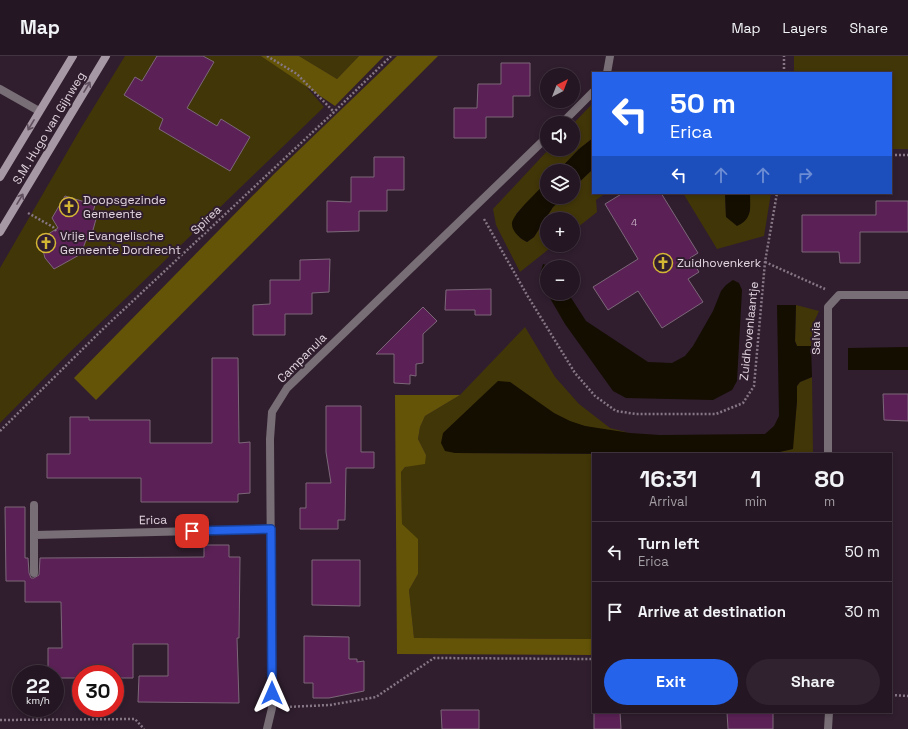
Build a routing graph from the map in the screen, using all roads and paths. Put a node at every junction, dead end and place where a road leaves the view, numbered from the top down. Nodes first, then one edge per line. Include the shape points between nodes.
1 (73, 56) edge
2 (106, 56) edge
3 (267, 56) edge
4 (391, 56) edge
5 (610, 56) edge
6 (784, 56) edge
7 (607, 72) edge
8 (784, 72) edge
9 (0, 89) edge
10 (592, 93) edge
11 (39, 111) junction
12 (334, 112) junction
13 (569, 116) edge
14 (540, 144) edge
15 (908, 155) edge
16 (892, 156) edge
17 (0, 177) edge
18 (777, 194) edge
19 (477, 206) junction
20 (15, 207) junction
21 (56, 231) dead end
22 (0, 232) edge
23 (765, 262) junction
24 (839, 295) junction
25 (908, 295) edge
26 (0, 431) edge
27 (828, 453) edge
28 (34, 505) dead end
29 (271, 529) junction
30 (35, 535) junction
31 (34, 573) dead end
32 (592, 659) edge
33 (892, 696) edge
34 (908, 696) edge
35 (272, 708) junction
36 (829, 713) edge
37 (0, 720) edge
38 (144, 729) edge
39 (267, 729) edge
40 (828, 729) edge

1 - 11 street, S.M. Hugo van Gijnweg
20 -> 2 street, S.M. Hugo van Gijnweg
3 - 12 path via 297,74
4 - 12 path, Spirea
5 - 7 street
6 - 8 path
9 - 11 street
10 - 13 street
11 -> 17 street, S.M. Hugo van Gijnweg
12 - 26 path, Spirea via 103,329
14 - 19 street, Campanula
15 - 16 path
18 - 23 path, Zuidhovenlaantje
19 - 23 path, Zuidhovenlaantje via 575,373 595,396 616,411 636,414 716,414 743,403 754,386
19 - 29 street, Campanula via 287,388 272,412
20 - 21 path via 54,227
20 - 22 street, S.M. Hugo van Gijnweg
23 - 24 path
24 - 25 street
24 - 27 street, Salvia via 828,307
28 - 30 street
29 - 30 street, Erica
29 - 35 street, Campanula
30 - 31 street
32 - 35 path via 434,658 376,697 330,706
33 - 34 path
35 - 39 street, Campanula
36 - 40 street
37 - 38 path via 136,719

